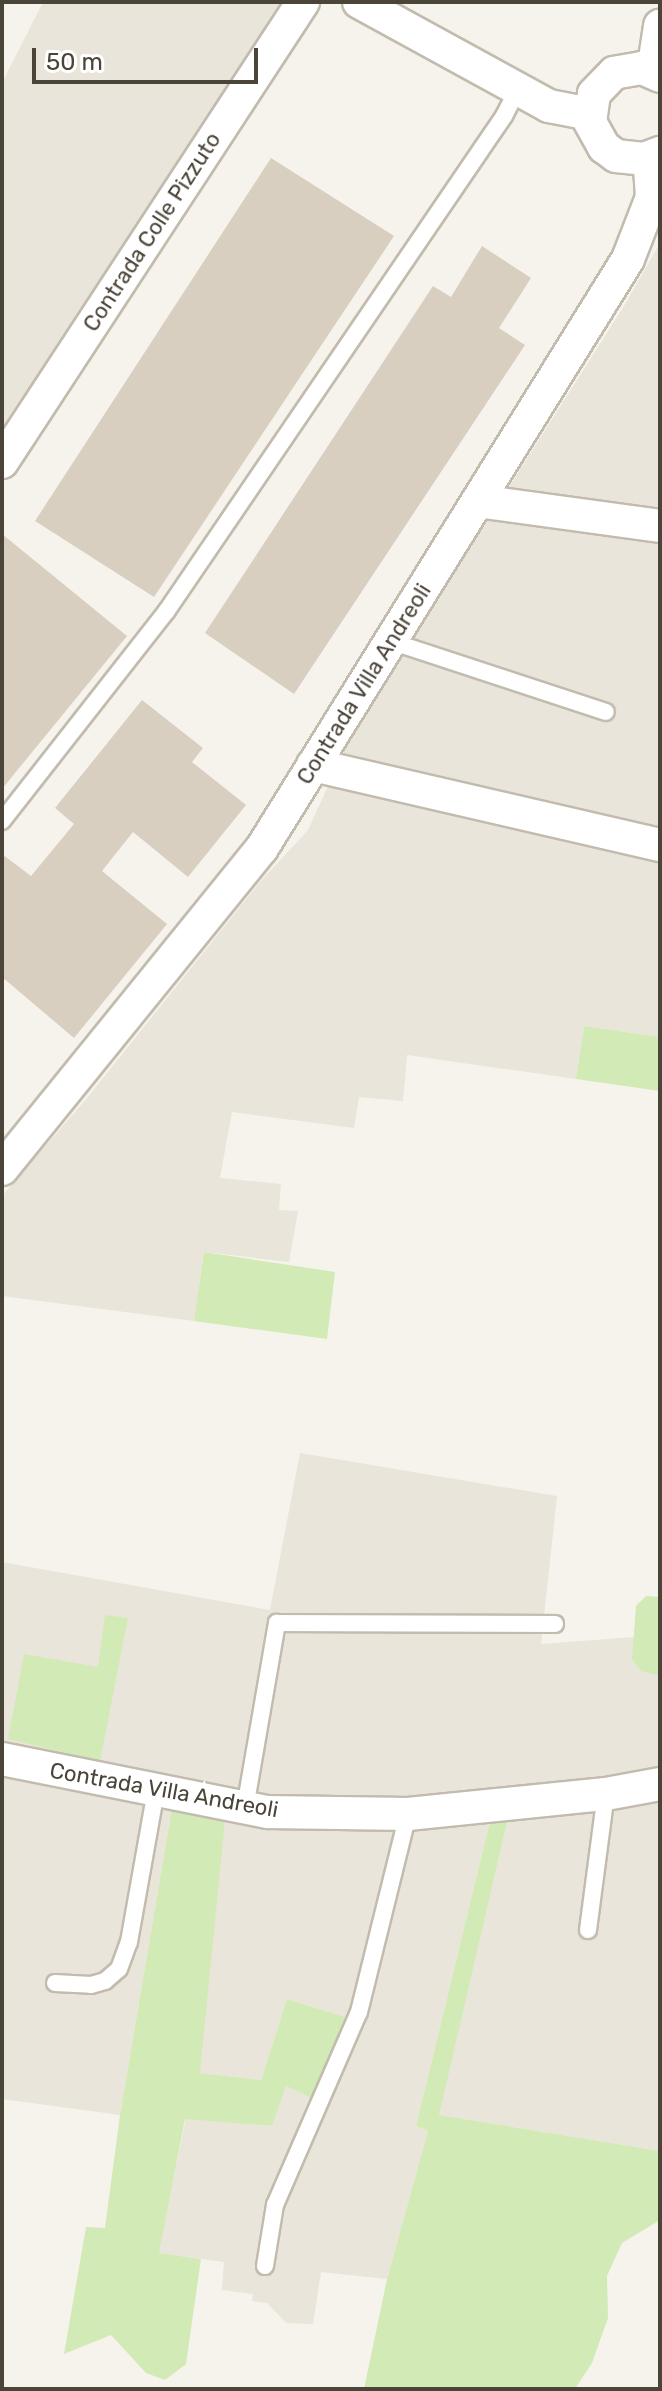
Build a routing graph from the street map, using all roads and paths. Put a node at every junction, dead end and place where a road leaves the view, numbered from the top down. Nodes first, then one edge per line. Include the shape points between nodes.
1 (303, 2) edge
2 (359, 2) edge
3 (660, 26) edge
4 (657, 74) edge
5 (518, 89) junction
6 (590, 114) junction
7 (654, 155) edge
8 (2, 462) edge
9 (478, 501) junction
10 (660, 526) edge
11 (390, 641) junction
12 (606, 712) dead end
13 (313, 765) junction
14 (2, 821) edge
15 (660, 845) edge
16 (2, 1169) edge
17 (555, 1624) dead end
18 (2, 1759) edge
19 (660, 1784) edge
20 (156, 1791) junction
21 (606, 1794) junction
22 (245, 1808) junction
23 (408, 1814) junction
24 (588, 1930) dead end
25 (55, 1983) dead end
26 (265, 2266) dead end

1 - 8 street, Contrada Colle Pizzuto
2 - 5 street
3 - 4 street
4 - 6 street via 628,69 614,73 594,94
5 - 6 street via 549,106
5 - 14 lane via 166,612
6 - 7 street via 604,147 630,160
7 - 9 street, Contrada Villa Andreoli via 652,197 628,259
9 - 10 street
9 - 11 street, Contrada Villa Andreoli
11 - 12 lane
11 - 13 street, Contrada Villa Andreoli
13 - 15 street
13 - 16 street, Contrada Villa Andreoli via 262,848
17 - 22 lane via 277,1623
18 - 20 street, Contrada Villa Andreoli
19 - 21 street, Contrada Villa Andreoli
20 - 22 street, Contrada Villa Andreoli
20 - 25 lane via 129,1942 119,1969 91,1985
21 - 23 street, Contrada Villa Andreoli
21 - 24 lane
22 - 23 street, Contrada Villa Andreoli
23 - 26 lane via 359,2012 275,2205

